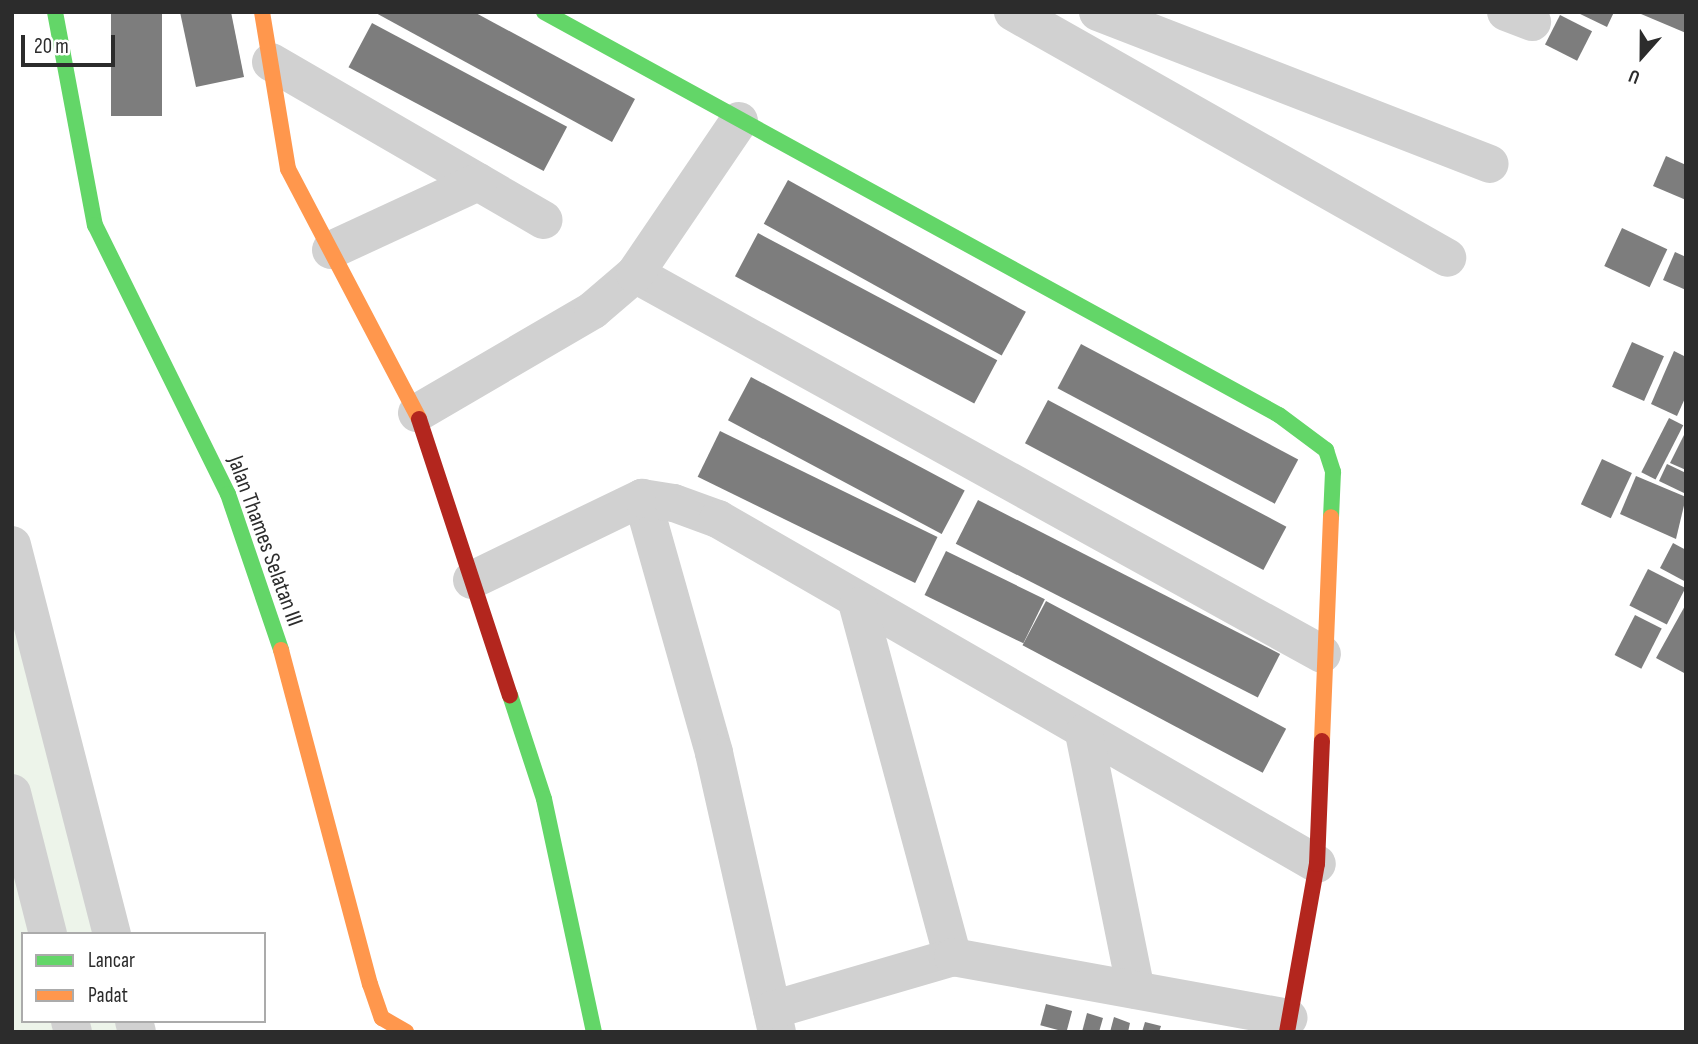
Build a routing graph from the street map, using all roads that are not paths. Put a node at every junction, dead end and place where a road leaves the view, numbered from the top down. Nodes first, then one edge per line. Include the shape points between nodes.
1 (55, 12) edge
2 (262, 12) edge
3 (544, 12) edge
4 (1013, 12) edge
5 (1098, 12) edge
6 (271, 62) junction
7 (739, 121) junction
8 (1490, 164) dead end
9 (478, 181) junction
10 (544, 220) dead end
11 (331, 250) junction
12 (1447, 258) dead end
13 (635, 274) junction
14 (417, 413) junction
15 (642, 498) junction
16 (12, 545) edge
17 (472, 580) junction
18 (858, 606) junction
19 (1322, 654) junction
20 (1084, 733) junction
21 (12, 793) edge
22 (1317, 864) junction
23 (47, 932) edge
24 (111, 932) edge
25 (953, 957) junction
26 (1136, 990) junction
27 (774, 1021) edge
28 (1288, 1025) edge
29 (406, 1032) edge
30 (594, 1032) edge

1 - 29 street, Jalan Thames Selatan III via 96,225 228,494 302,710 382,1018
2 - 6 street
3 - 7 street
4 - 12 street
5 - 8 street
6 - 9 street
6 - 11 street via 288,169
7 - 13 street
7 - 19 street via 1310,435 1326,450 1333,472
9 - 10 street
9 - 11 street
11 - 14 street
13 - 14 street via 593,310
13 - 19 street
14 - 17 street
15 - 17 street
15 - 18 street via 718,519
15 - 27 street via 714,754
16 - 24 street
17 - 30 street via 544,799
18 - 20 street
18 - 25 street
19 - 22 street
20 - 22 street
20 - 26 street
21 - 23 street
22 - 28 street
25 - 26 street
25 - 27 street
26 - 28 street

